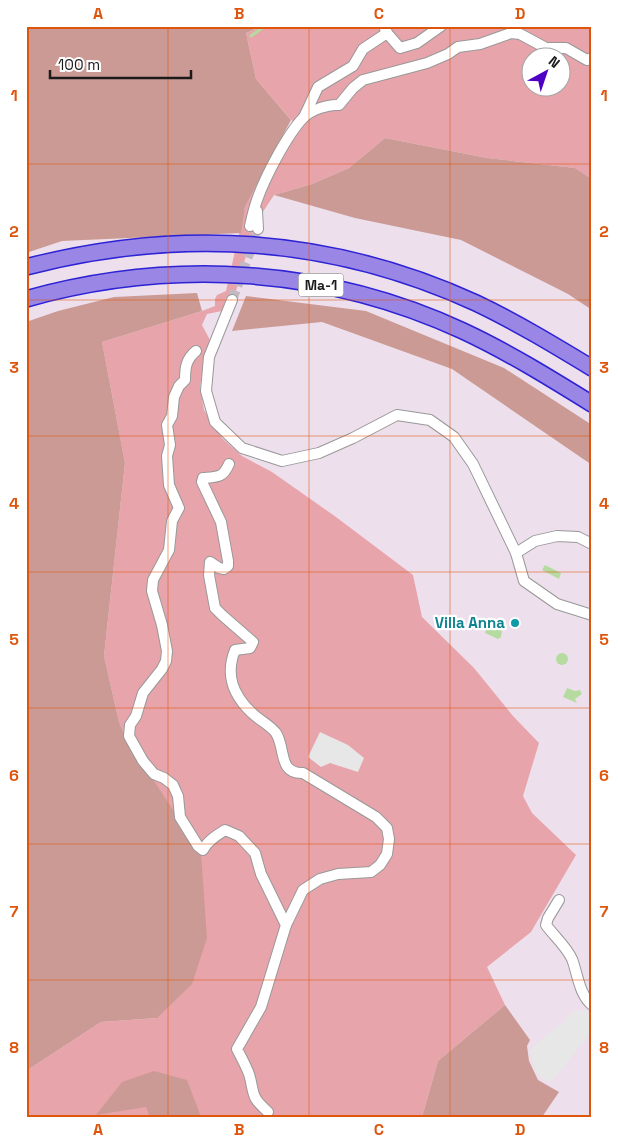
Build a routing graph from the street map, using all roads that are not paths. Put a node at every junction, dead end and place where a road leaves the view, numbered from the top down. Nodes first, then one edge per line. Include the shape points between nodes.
1 (441, 26) edge
2 (386, 30) edge
3 (592, 58) edge
4 (304, 117) junction
5 (254, 227) tunnel mouth
6 (26, 267) edge
7 (26, 299) edge
8 (232, 300) tunnel mouth
9 (196, 351) dead end
10 (592, 368) edge
11 (592, 404) edge
12 (229, 464) dead end
13 (592, 544) edge
14 (516, 553) junction
15 (592, 615) edge
16 (559, 900) dead end
17 (286, 925) junction
18 (591, 1010) edge
19 (268, 1112) dead end

1 - 2 street via 417,44 400,48
2 - 4 street via 363,49 353,66 318,87
3 - 4 street via 587,60 566,48 546,48 520,34 511,33 480,44 458,46 427,63 363,80 339,105 317,109
4 - 5 street via 282,147 257,200
6 - 10 highway, Ma-1 via 86,253 153,245 229,243 306,251 381,268 453,293 522,326
7 - 11 highway, Ma-1 via 96,282 170,274 245,275 320,285 393,304 455,328 530,366
8 - 14 street via 209,357 206,391 215,422 242,448 282,461 319,453 397,415 430,420 454,437 473,464
9 - 17 street via 187,361 184,380 178,386 167,425 169,485 179,508 172,521 169,550 153,580 152,591 162,624 166,661 143,693 129,736 143,762 154,774 173,785 178,796 180,817 198,846 203,850 225,830 239,836 255,852 261,874
12 - 17 street via 225,473 203,478 202,482 221,522 228,560 224,569 210,562 215,608 254,642 250,648 234,650 232,686 251,713 275,732 286,768 295,774 303,774 376,817 387,828 389,838 386,854 371,872 338,874 320,879 303,890
13 - 14 street via 578,537 557,536 535,541
14 - 15 street via 524,581 557,604
16 - 18 street via 546,925 572,959
17 - 19 street via 261,1007 237,1049 249,1074 252,1092

